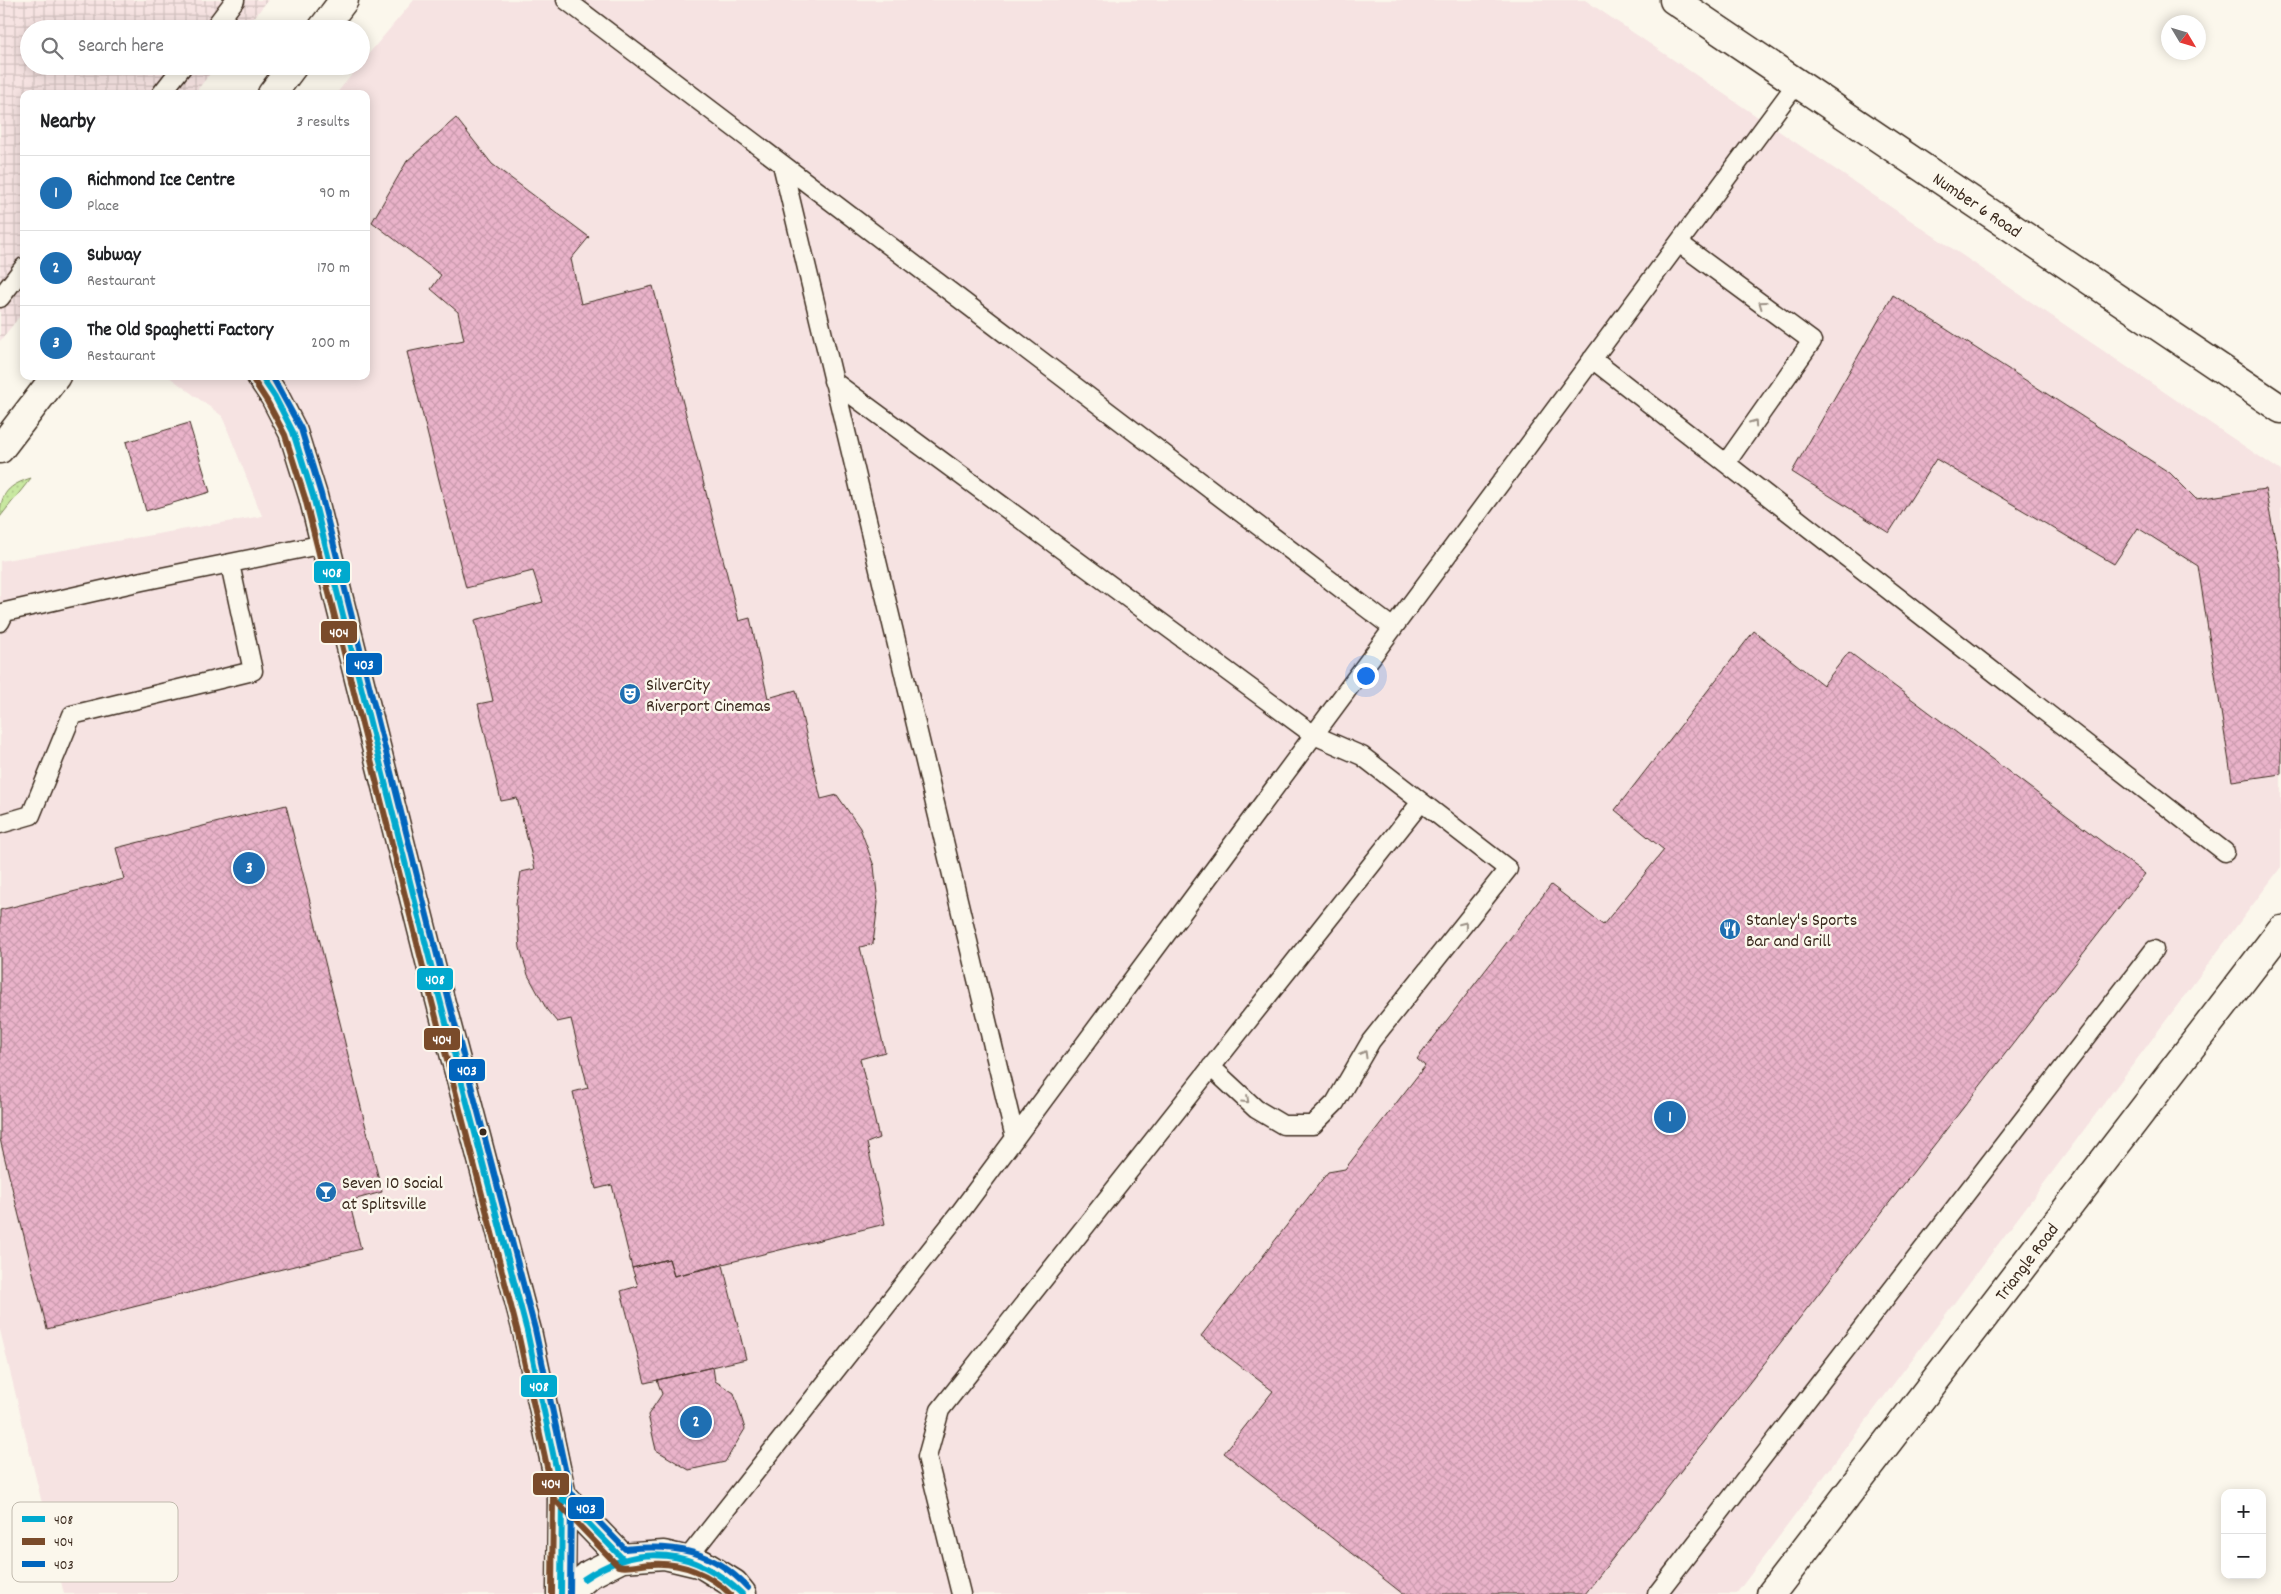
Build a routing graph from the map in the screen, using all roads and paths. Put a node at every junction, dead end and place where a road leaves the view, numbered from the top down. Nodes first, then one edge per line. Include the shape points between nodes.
1 (235, 0) edge
2 (344, 0) edge
3 (566, 0) edge
4 (1674, 0) edge
5 (220, 20) edge
6 (329, 20) edge
7 (176, 75) edge
8 (286, 75) edge
9 (1797, 83) junction
10 (164, 90) edge
11 (275, 90) edge
12 (782, 164) junction
13 (1679, 243) junction
14 (20, 272) edge
15 (0, 298) edge
16 (1592, 360) junction
17 (53, 380) edge
18 (264, 380) edge
19 (833, 381) junction
20 (2281, 409) edge
21 (0, 449) edge
22 (1726, 463) junction
23 (324, 544) junction
24 (230, 564) junction
25 (0, 622) edge
26 (1393, 628) junction
27 (1314, 735) junction
28 (1421, 802) junction
29 (0, 824) edge
30 (2225, 852) dead end
31 (2281, 930) edge
32 (2154, 950) dead end
33 (1211, 1067) junction
34 (1015, 1138) junction
35 (562, 1496) junction
36 (622, 1558) junction
37 (686, 1560) junction
38 (561, 1594) edge
39 (567, 1594) edge
40 (742, 1594) edge
41 (961, 1594) edge
42 (1657, 1594) edge
43 (1771, 1594) edge

1 - 5 lane
2 - 6 street
3 - 12 lane
4 - 9 street, Number 6 Road
7 - 10 lane
8 - 11 street
9 - 13 lane
9 - 20 street, Number 6 Road
12 - 19 lane
12 - 26 lane
13 - 16 lane
22 -> 13 lane via 1812,341
14 - 15 lane
16 - 22 lane
16 - 26 lane
17 - 21 street
18 - 23 street via 293,432
19 - 27 lane
19 - 34 lane
22 - 30 lane
23 - 24 lane
23 - 35 street via 527,1331
24 - 25 lane via 5,612
24 - 29 lane via 254,671 72,715 31,815
26 - 27 lane
27 - 28 lane via 1362,756
27 - 34 lane
28 - 33 lane
33 -> 28 lane via 1256,1109 1283,1125 1313,1125 1335,1103 1371,1041 1508,869
31 - 43 street, Triangle Road
32 - 42 lane
33 - 41 lane via 940,1410 927,1457
34 - 37 lane
35 - 36 street
35 - 38 street
36 - 37 street via 664,1555
36 - 39 street via 590,1574
37 - 40 street via 702,1564 734,1584

